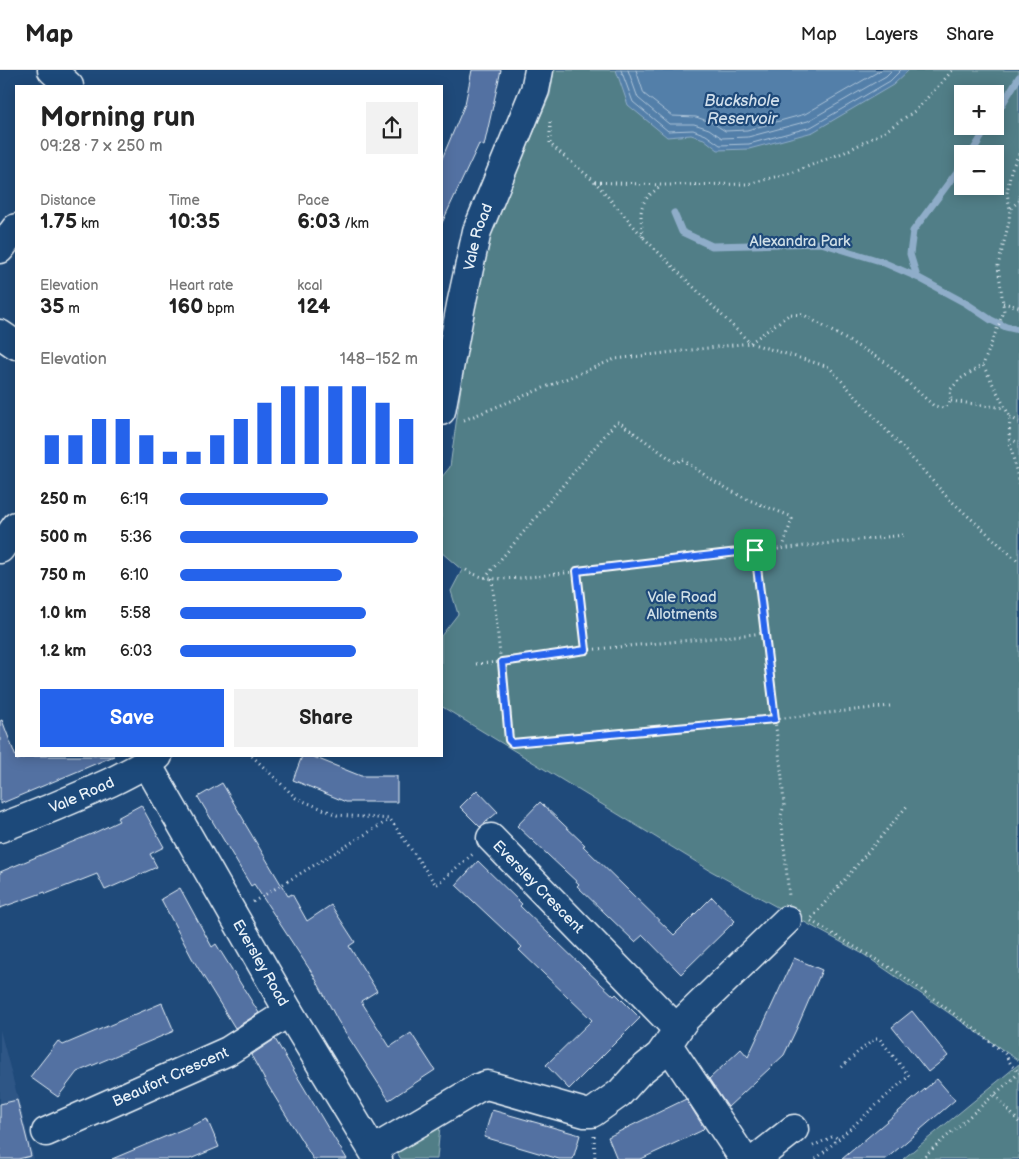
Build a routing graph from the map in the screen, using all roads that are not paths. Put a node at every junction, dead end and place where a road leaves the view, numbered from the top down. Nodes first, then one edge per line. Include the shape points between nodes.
1 (52, 70) edge
2 (537, 80) edge
3 (68, 85) edge
4 (15, 229) edge
5 (0, 249) edge
6 (0, 334) edge
7 (15, 344) edge
8 (449, 417) edge
9 (15, 527) edge
10 (0, 549) edge
11 (153, 760) edge
12 (0, 828) edge
13 (491, 838) road end
14 (796, 917) road end
15 (289, 1012) junction
16 (673, 1037) junction
17 (794, 1129) dead end
18 (46, 1132) dead end
19 (376, 1154) edge
20 (744, 1159) edge
21 (756, 1159) edge

1 - 3 street
2 - 8 street, Vale Road via 477,231 461,305
4 - 5 street
6 - 7 street
9 - 10 street
11 - 12 street, Vale Road via 52,808
11 - 15 street, Eversley Road via 233,914
13 - 16 street, Eversley Crescent
14 - 16 street via 684,1019
15 - 18 street, Beaufort Crescent via 228,1051
15 - 19 street, Eversley Road
16 - 19 street via 620,1093 592,1113 487,1085
16 - 20 street, Eversley Crescent
17 - 21 street

